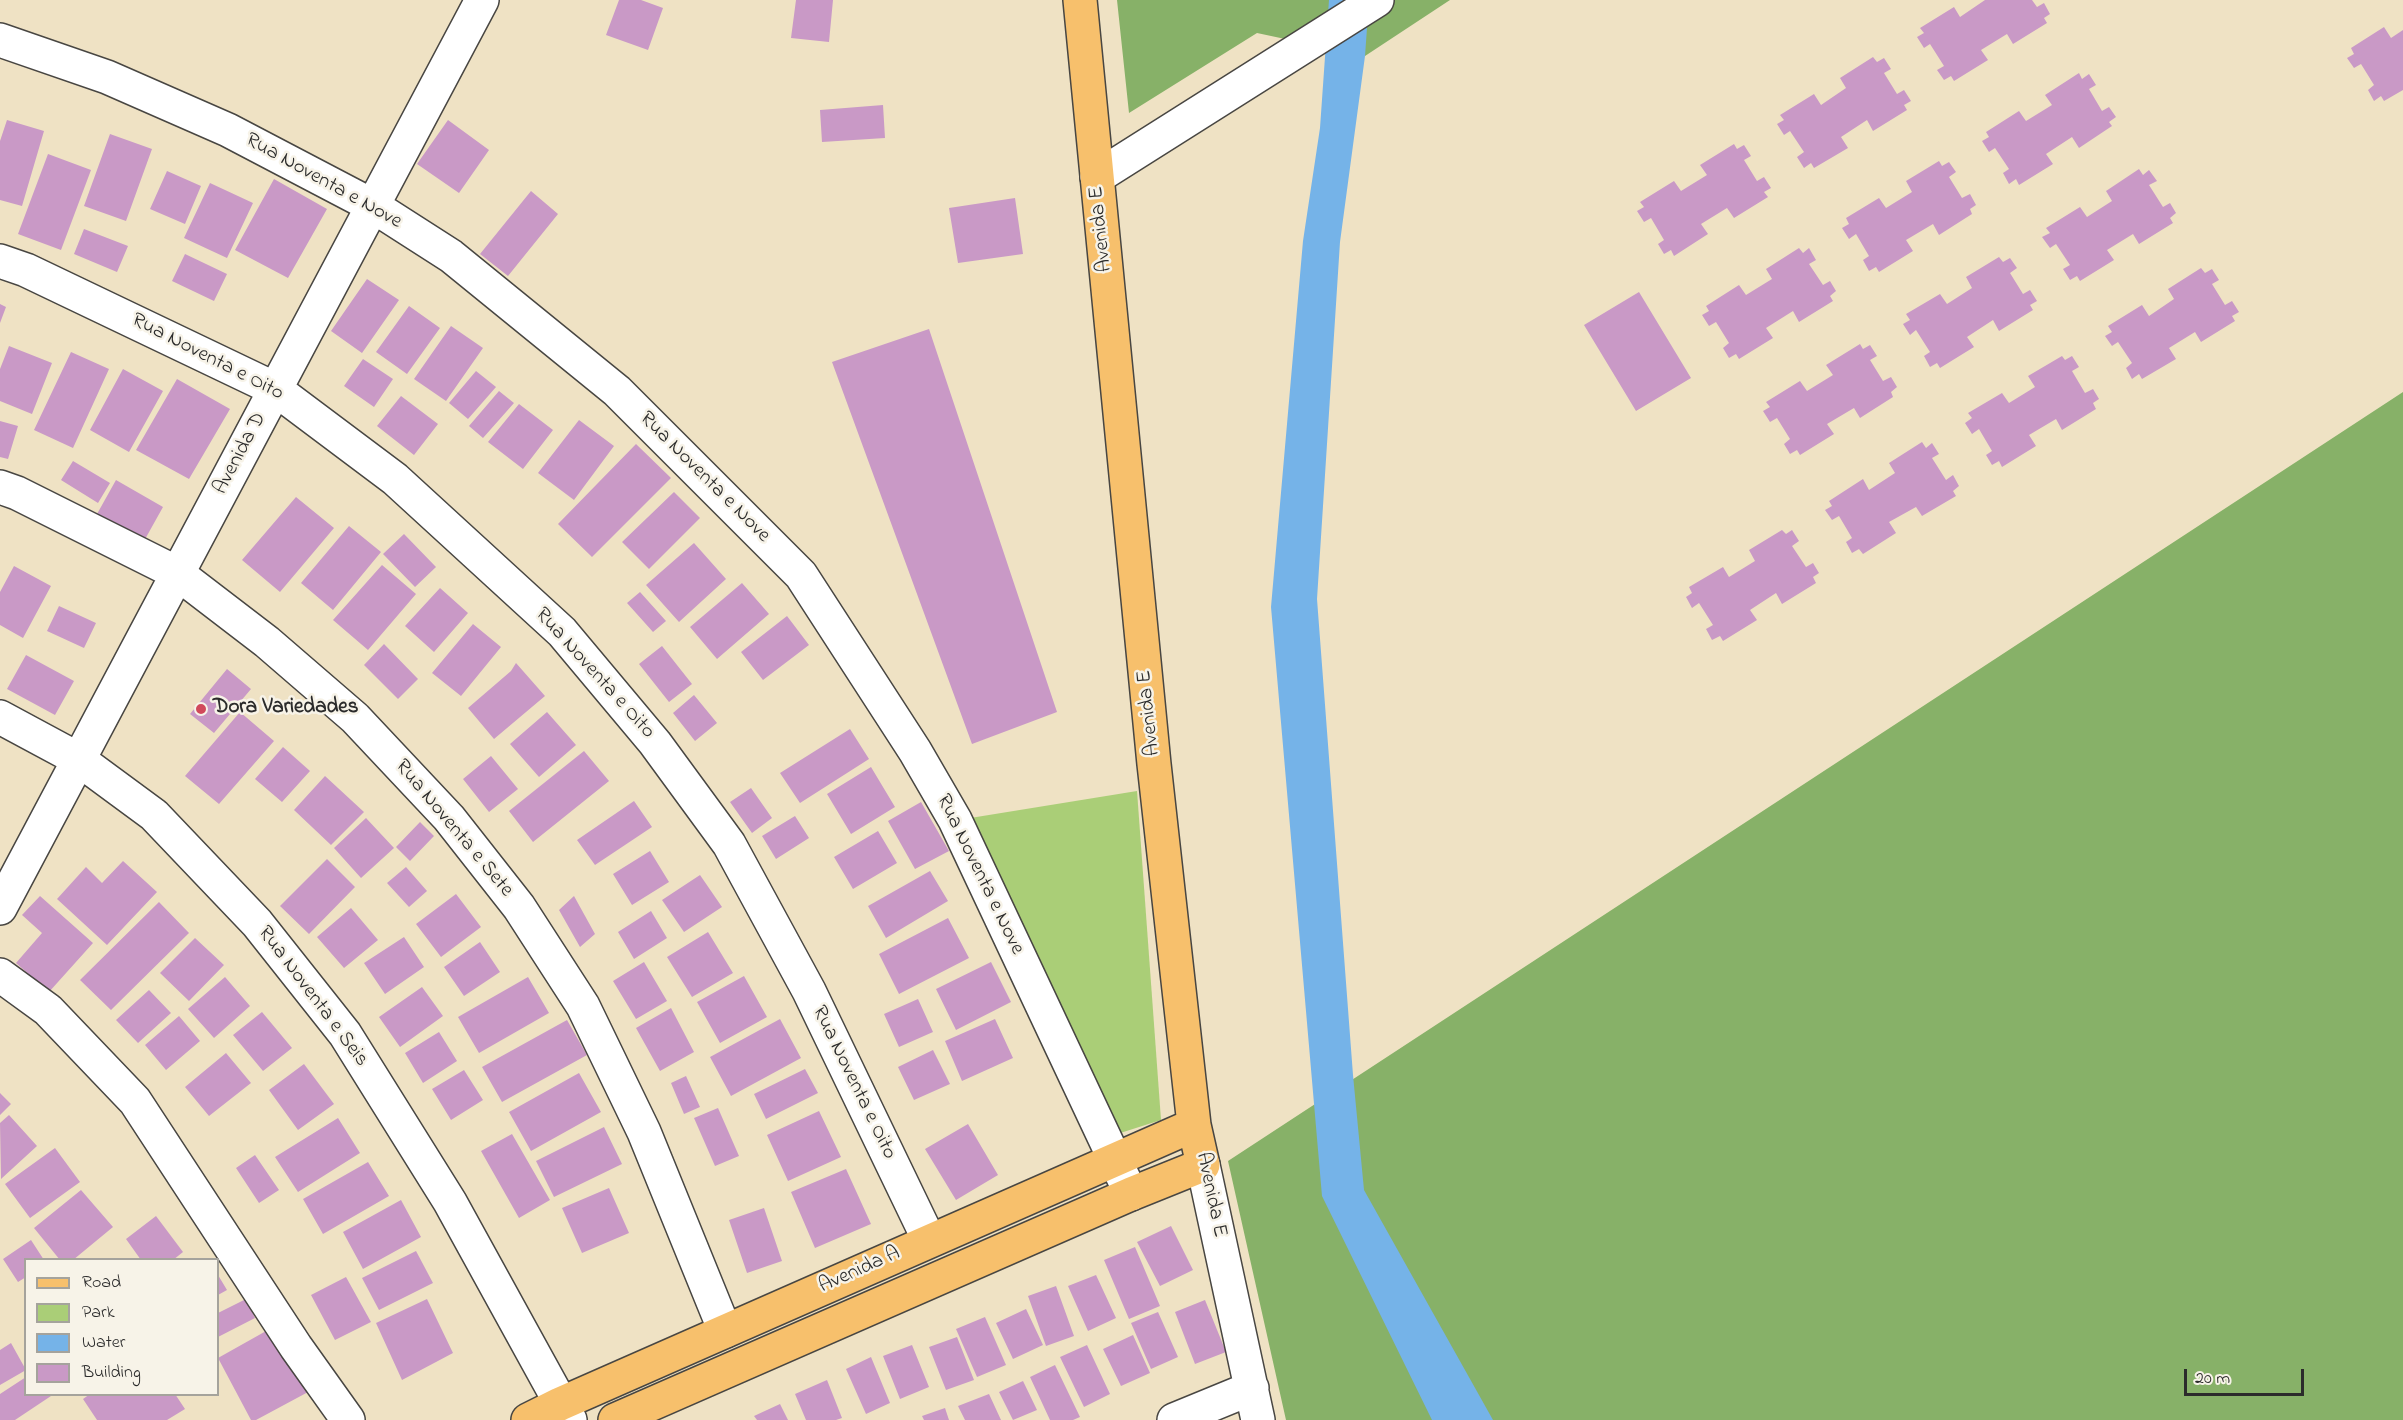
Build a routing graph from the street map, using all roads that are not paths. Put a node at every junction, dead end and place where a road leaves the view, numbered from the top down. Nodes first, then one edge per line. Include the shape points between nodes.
1 (482, 0) edge
2 (1080, 0) edge
3 (1377, 0) edge
4 (0, 20) edge
5 (0, 40) edge
6 (107, 77) junction
7 (1097, 177) junction
8 (373, 206) junction
9 (0, 261) edge
10 (275, 389) junction
11 (0, 487) edge
12 (177, 573) junction
13 (0, 717) edge
14 (78, 759) junction
15 (0, 908) edge
16 (0, 975) edge
17 (1194, 1125) junction
18 (1114, 1160) junction
19 (1203, 1165) junction
20 (1131, 1194) junction
21 (929, 1240) junction
22 (725, 1332) junction
23 (1252, 1388) junction
24 (565, 1412) edge
25 (348, 1420) edge
26 (528, 1420) edge
27 (615, 1420) edge
28 (1174, 1420) edge
29 (1258, 1420) edge

1 - 8 street, Avenida D
2 - 7 main road, Avenida E
3 - 7 street
4 - 6 street
5 - 6 street, Rua Noventa e Nove
6 - 8 street, Rua Noventa e Nove via 228,130
7 - 17 main road, Avenida E
8 - 10 street, Avenida D
8 - 18 street, Rua Noventa e Nove via 451,256 616,391 801,575 955,820
9 - 10 street, Rua Noventa e Oito
10 - 12 street, Avenida D
10 - 21 street, Rua Noventa e Oito via 395,479 562,632 656,743 729,843 809,991
11 - 12 street, Rua Noventa e Sete
12 - 14 street, Avenida D
12 - 22 street, Rua Noventa e Sete via 267,642 355,718 449,818 519,907 583,1006 644,1132
13 - 14 street, Rua Noventa e Seis
14 - 15 street, Avenida D
14 - 24 street, Rua Noventa e Seis via 154,815 257,923 345,1034 450,1202
16 - 25 street via 48,1010 135,1101
17 - 18 main road, Avenida A
17 - 19 main road, Avenida E
18 - 20 street, Rua Noventa e Nove
18 - 21 main road, Avenida A
19 - 20 main road, Avenida A
19 - 23 street, Avenida E
20 - 27 main road, Avenida A
21 - 22 main road, Avenida A
22 - 24 main road, Avenida A
23 - 28 street
23 - 29 street, Avenida E
24 - 26 main road, Avenida A

